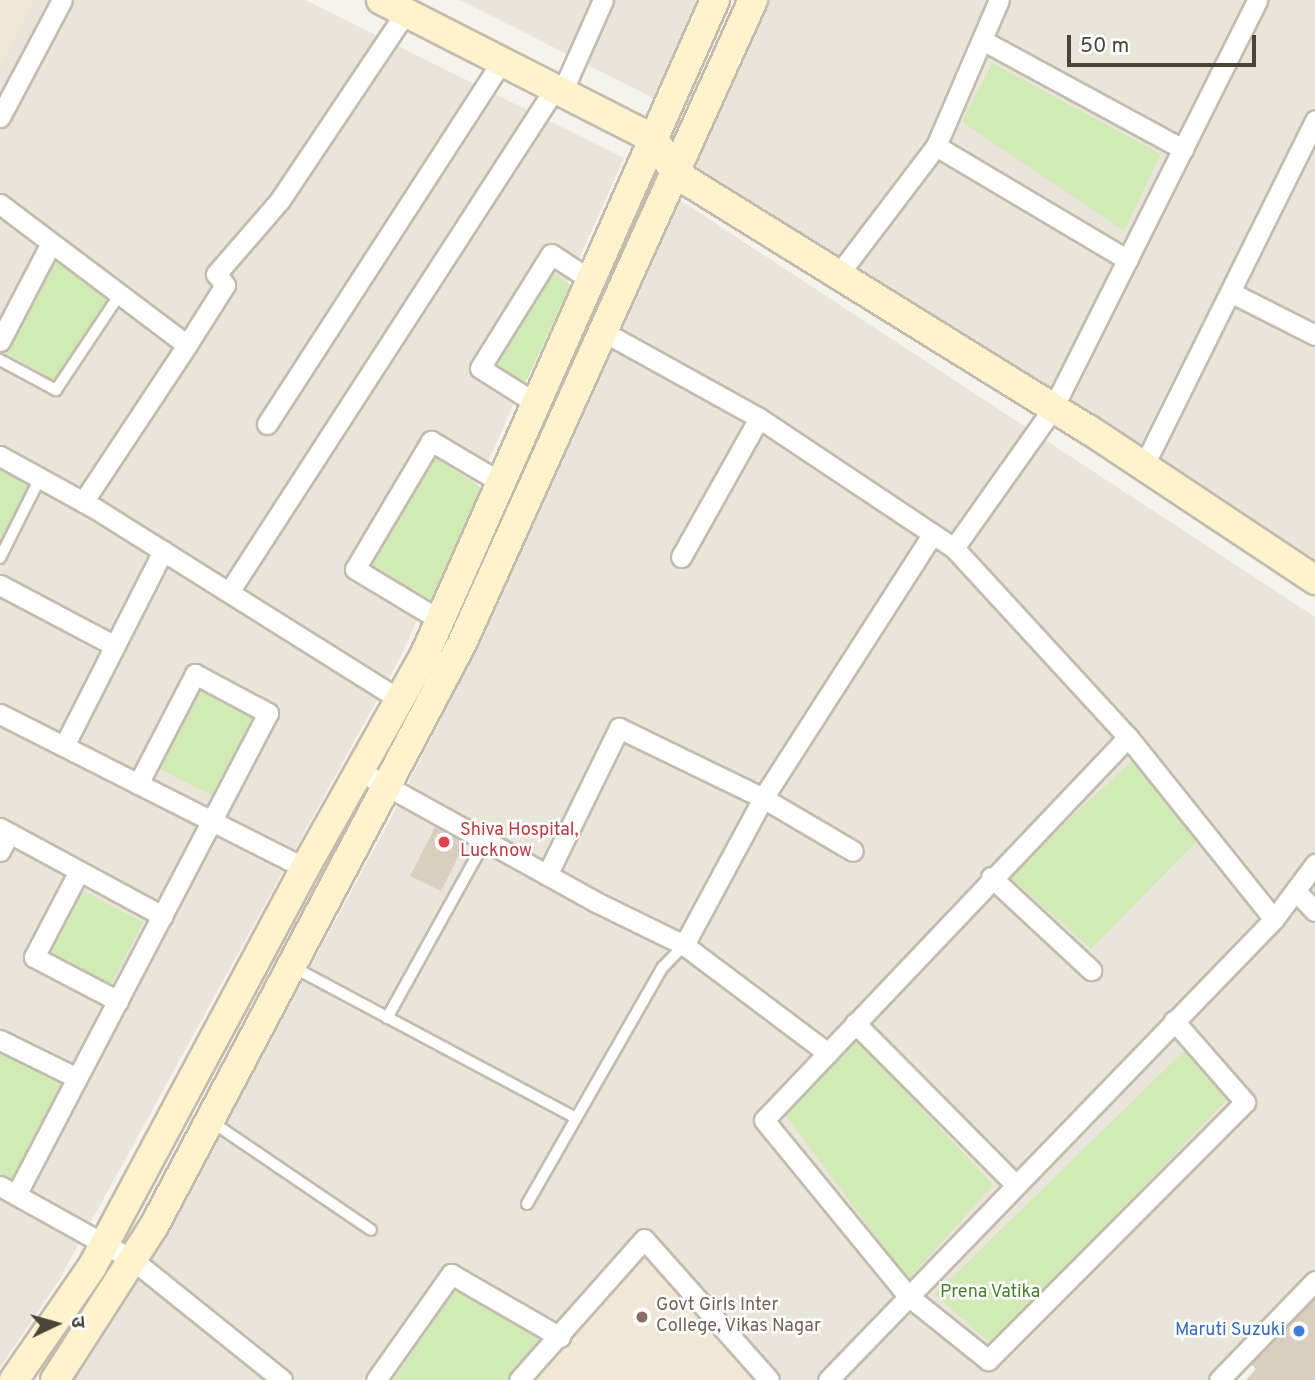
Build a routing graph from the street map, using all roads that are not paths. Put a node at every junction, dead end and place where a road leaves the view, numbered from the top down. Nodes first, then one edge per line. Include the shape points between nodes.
1 (62, 0) edge
2 (603, 0) edge
3 (715, 0) edge
4 (753, 0) edge
5 (999, 0) edge
6 (1250, 3) edge
7 (393, 6) edge
8 (982, 40) junction
9 (502, 61) junction
10 (558, 90) junction
11 (0, 117) edge
12 (1315, 120) edge
13 (654, 139) junction
14 (936, 145) junction
15 (1183, 149) junction
16 (1308, 154) edge
17 (676, 174) junction
18 (0, 204) edge
19 (51, 243) junction
20 (1128, 260) junction
21 (838, 275) junction
22 (591, 280) junction
23 (1232, 293) junction
24 (120, 294) junction
25 (604, 332) junction
26 (1315, 335) edge
27 (0, 341) edge
28 (187, 345) junction
29 (0, 360) edge
30 (537, 404) junction
31 (1053, 408) junction
32 (759, 418) junction
33 (267, 424) dead end
34 (0, 456) edge
35 (1143, 467) junction
36 (40, 478) junction
37 (502, 483) junction
38 (83, 502) junction
39 (931, 536) junction
40 (954, 548) junction
41 (163, 551) junction
42 (681, 557) dead end
43 (0, 558) edge
44 (1315, 580) edge
45 (0, 585) edge
46 (229, 592) junction
47 (440, 620) junction
48 (115, 646) junction
49 (399, 699) junction
50 (0, 714) edge
51 (1128, 737) junction
52 (64, 746) junction
53 (358, 770) junction
54 (138, 783) junction
55 (388, 786) junction
56 (763, 798) junction
57 (212, 821) junction
58 (4, 831) edge
59 (485, 841) junction
60 (0, 851) edge
61 (853, 851) dead end
62 (1315, 864) edge
63 (305, 868) junction
64 (79, 871) junction
65 (547, 875) junction
66 (991, 877) junction
67 (1297, 892) junction
68 (1315, 911) edge
69 (163, 916) junction
70 (1274, 919) junction
71 (684, 945) junction
72 (262, 949) junction
73 (293, 967) junction
74 (1091, 970) dead end
75 (118, 1001) junction
76 (387, 1018) junction
77 (1174, 1021) junction
78 (855, 1023) junction
79 (0, 1040) edge
80 (828, 1053) junction
81 (77, 1078) junction
82 (181, 1102) junction
83 (576, 1118) junction
84 (211, 1121) junction
85 (1016, 1184) junction
86 (8, 1191) edge
87 (527, 1204) dead end
88 (371, 1230) dead end
89 (106, 1243) junction
90 (133, 1260) junction
91 (1315, 1281) edge
92 (907, 1295) junction
93 (560, 1337) junction
94 (262, 1374) edge
95 (14, 1380) edge
96 (55, 1380) edge
97 (282, 1380) edge
98 (376, 1380) edge
99 (519, 1380) edge
100 (769, 1380) edge
101 (828, 1380) edge
102 (1219, 1380) edge

1 - 11 street
2 - 10 street
3 - 13 street
4 - 17 street
5 - 8 street
6 - 15 street
7 - 9 street
7 - 28 street via 280,200 216,275 225,285
8 - 14 street
8 - 15 street
9 - 10 street
9 - 33 street
10 - 13 street
10 - 46 street
12 - 16 street
13 - 17 street
13 - 22 street
14 - 20 street
14 - 21 street
15 - 20 street
16 - 23 street
17 - 21 street
17 - 25 street
18 - 19 street
19 - 24 street
19 - 27 street
20 - 31 street
21 - 31 street
22 - 30 street
22 - 30 street via 551,254 480,368
23 - 26 street
23 - 35 street
24 - 28 street
24 - 29 lane via 56,390
25 - 32 street
25 - 55 street via 462,643
28 - 38 street
30 - 37 street
31 - 35 street
31 - 40 street
32 - 39 street
32 - 42 street
34 - 36 street
35 - 44 street
36 - 38 street
36 - 43 lane
37 - 47 street
37 - 47 street via 431,441 355,569
38 - 41 street
39 - 40 street
39 - 56 street
40 - 51 street
41 - 46 street
41 - 48 street
45 - 48 street
46 - 49 street
47 - 49 street
48 - 52 street
49 - 53 street
50 - 52 street
51 - 66 street
51 - 70 street
52 - 54 street
53 - 55 street
53 - 63 street
54 - 57 street
54 - 57 street via 195,674 268,713
55 - 59 street
55 - 73 street
56 - 61 street
56 - 65 street via 619,728
56 - 71 street
57 - 63 street
57 - 69 street
58 - 60 street
58 - 64 street
59 - 65 street
59 - 76 lane
62 - 67 street
63 - 72 street
64 - 69 street
64 - 75 street via 34,957
65 - 71 street
66 - 74 street
66 - 78 street
67 - 68 street
67 - 70 street
69 - 75 street
70 - 77 street
71 - 80 street
71 - 83 lane via 663,967
72 - 73 street
72 - 82 street
73 - 76 lane
73 - 84 street
75 - 81 street
76 - 83 lane
77 - 85 street
77 - 92 street via 1245,1102 988,1360
78 - 80 street
78 - 85 street
79 - 81 street
80 - 92 street via 764,1120
81 - 86 street
82 - 84 street
82 - 89 street
83 - 87 lane
84 - 88 lane
84 - 90 street
85 - 92 street
86 - 89 street
89 - 90 street
89 - 95 street
90 - 94 street
90 - 96 street
91 - 102 street
92 - 101 street
93 - 98 street via 451,1274
93 - 99 street
93 - 100 street via 644,1239
94 - 97 street

